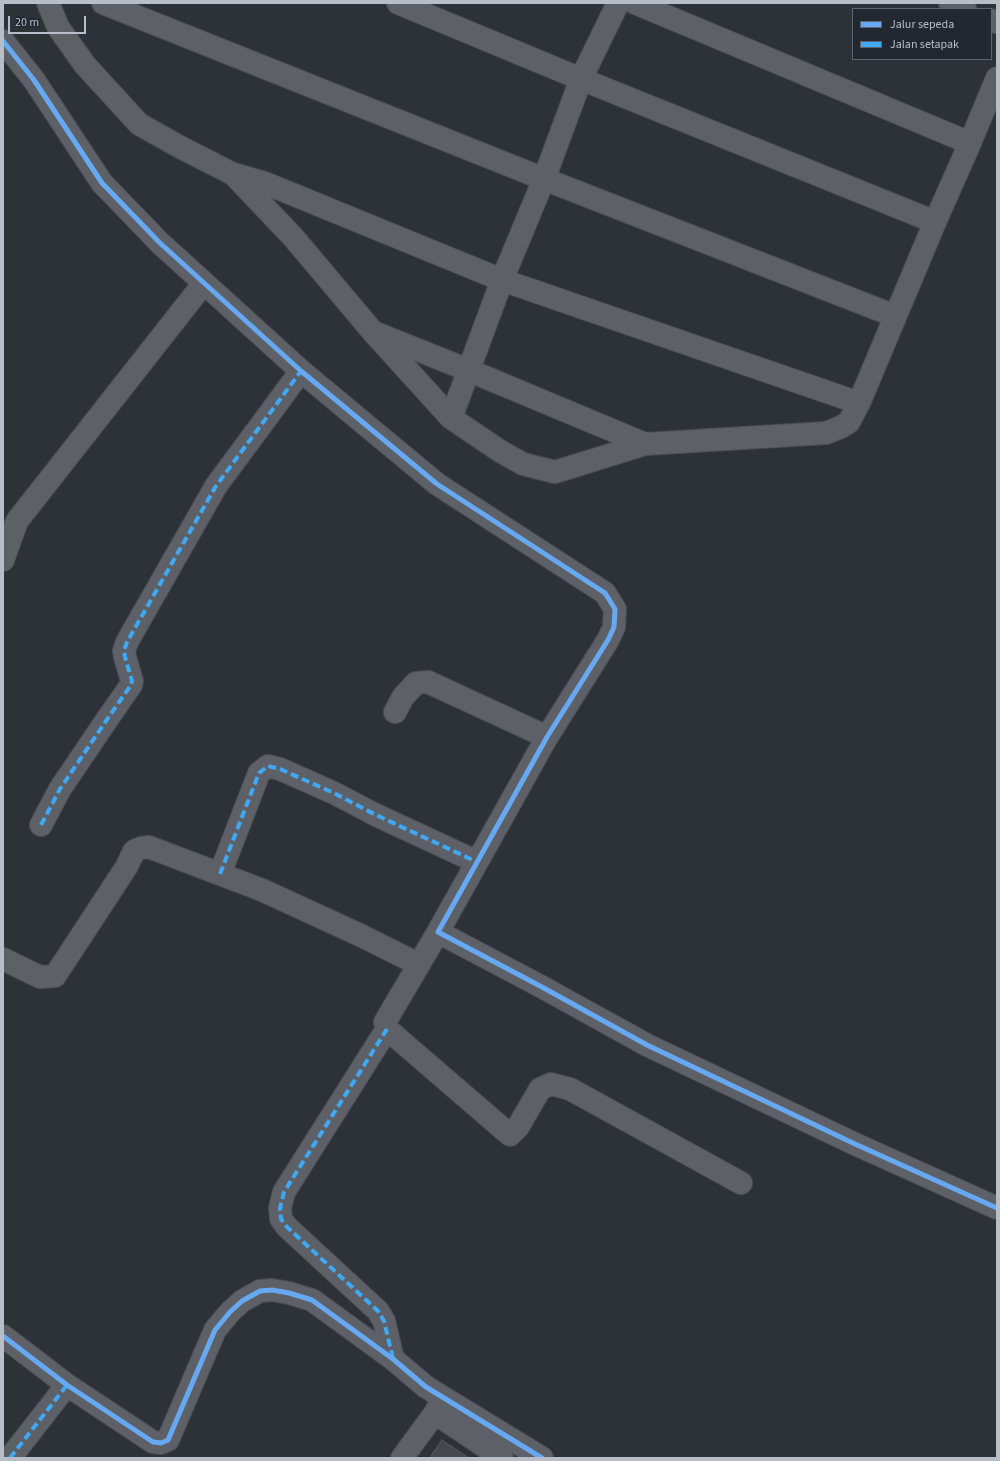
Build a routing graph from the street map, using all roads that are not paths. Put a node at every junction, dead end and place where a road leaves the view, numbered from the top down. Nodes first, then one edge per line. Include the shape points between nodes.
1 (48, 3) edge
2 (103, 3) edge
3 (398, 3) edge
4 (618, 3) edge
5 (635, 3) edge
6 (950, 3) edge
7 (962, 8) edge
8 (3, 41) edge
9 (581, 78) junction
10 (997, 78) edge
11 (970, 143) junction
12 (232, 174) junction
13 (544, 179) junction
14 (935, 222) junction
15 (502, 280) junction
16 (204, 283) junction
17 (895, 316) junction
18 (373, 332) junction
19 (468, 370) junction
20 (301, 372) junction
21 (859, 403) junction
22 (451, 418) junction
23 (645, 444) junction
24 (3, 560) edge
25 (395, 712) dead end
26 (547, 737) junction
27 (41, 825) dead end
28 (477, 862) junction
29 (220, 874) junction
30 (438, 932) junction
31 (3, 959) edge
32 (418, 964) junction
33 (388, 1029) junction
34 (741, 1183) dead end
35 (997, 1208) edge
36 (3, 1336) edge
37 (393, 1359) junction
38 (67, 1385) junction
39 (439, 1405) junction
40 (10, 1458) edge
41 (402, 1458) edge
42 (502, 1458) edge
43 (542, 1458) edge

1 - 12 street via 58,27 85,65 139,124
2 - 13 street
3 - 9 street
4 - 9 street
5 - 11 street
6 - 7 street
8 - 16 street via 34,80 102,183 160,243
9 - 13 street
9 - 14 street
10 - 11 street
11 - 14 street
12 - 15 street via 266,183
12 - 18 street via 293,237
13 - 15 street
13 - 17 street
14 - 17 street
15 - 19 street
15 - 21 street
16 - 20 street
16 - 24 street via 18,521
17 - 21 street
18 - 19 street
18 - 22 street
19 - 22 street
19 - 23 street
20 - 26 street via 437,484 605,593 615,609 614,627
20 - 27 street via 216,486 127,642 124,651 132,685 60,789
21 - 23 street via 849,422 826,434
22 - 23 street via 523,464 555,472
25 - 26 street via 402,697 416,683 428,682
26 - 28 street
28 - 29 street via 334,793 268,766 259,773
28 - 30 street
29 - 31 street via 149,847 141,848 134,851 127,866 55,976 40,977
29 - 32 street via 262,890
30 - 32 street
30 - 35 street via 647,1044 855,1144
32 - 33 street via 385,1022
33 - 34 street via 510,1134 518,1127 540,1089 551,1084 570,1089
33 - 37 street via 284,1192 280,1208 281,1219 287,1227 378,1311 384,1321
36 - 38 street
37 - 38 street via 312,1300 289,1292 272,1290 260,1291 242,1301 215,1330 168,1440 161,1443 153,1442
37 - 39 street via 426,1387
38 - 40 street
39 - 41 street
39 - 42 street
39 - 43 street

